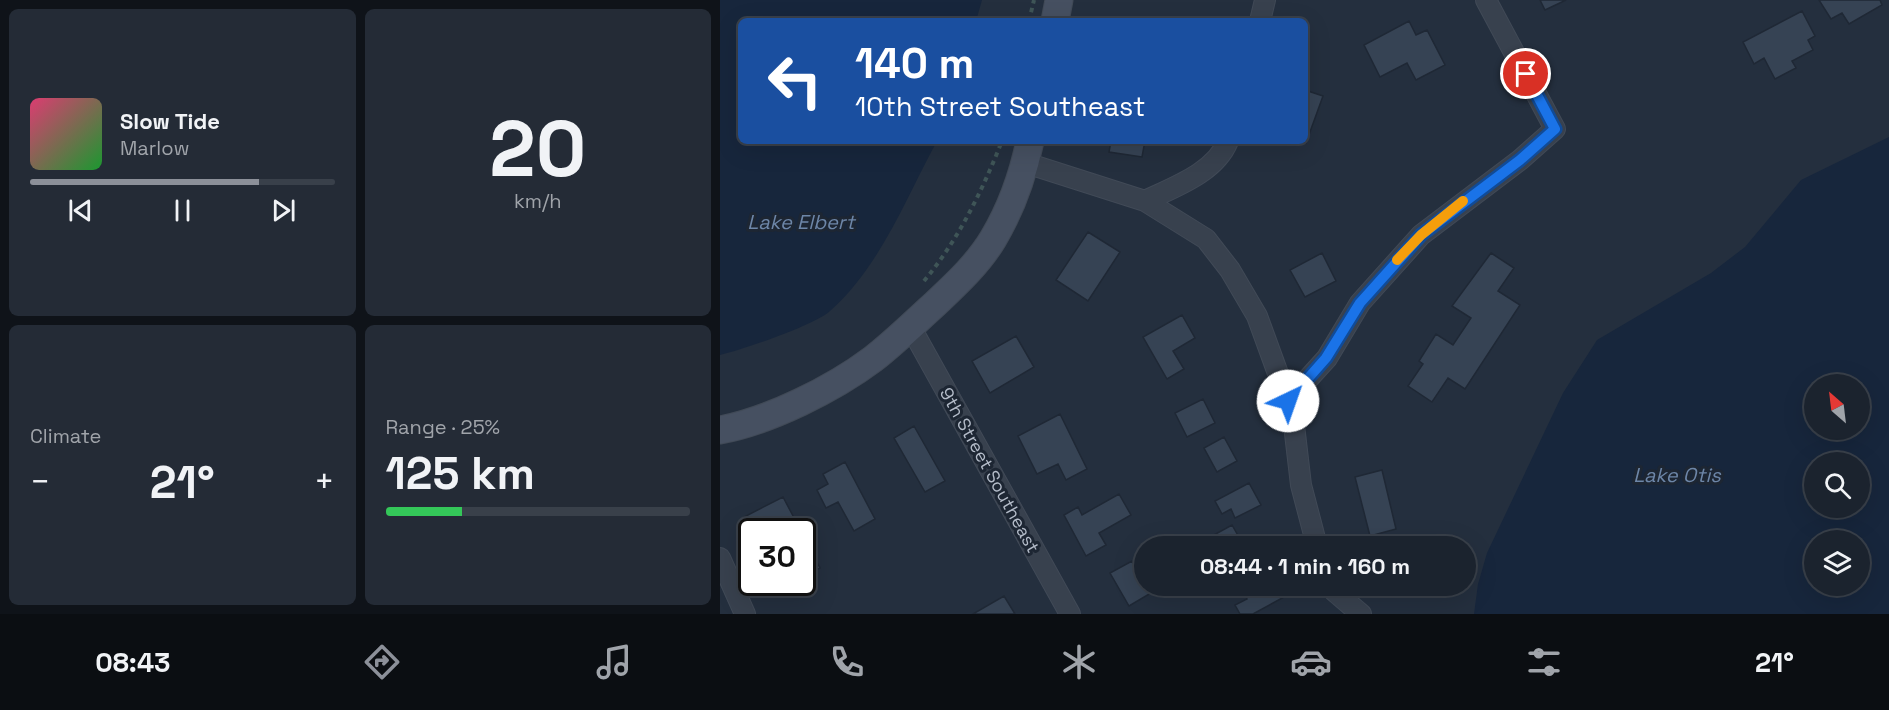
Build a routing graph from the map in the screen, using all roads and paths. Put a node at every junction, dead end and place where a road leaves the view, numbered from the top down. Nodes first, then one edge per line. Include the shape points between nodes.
1 (1034, 0) edge
2 (1059, 0) edge
3 (1265, 0) edge
4 (1486, 0) edge
5 (1030, 18) edge
6 (1056, 18) edge
7 (1261, 18) edge
8 (1001, 144) edge
9 (1227, 144) edge
10 (1028, 152) edge
11 (1144, 201) junction
12 (919, 286) dead end
13 (910, 326) junction
14 (1288, 401) junction
15 (720, 430) edge
16 (1314, 536) edge
17 (720, 558) edge
18 (1340, 596) edge
19 (746, 614) edge
20 (1070, 614) edge
21 (1361, 614) edge

1 - 5 path
2 - 6 main road
3 - 7 street
4 - 14 street via 1555,129 1421,235 1360,303 1326,358
8 - 12 path via 963,226
9 - 11 street via 1223,154 1192,178
10 - 11 street
10 - 13 main road via 1010,204 992,240 963,278
11 - 14 street via 1206,239 1230,270 1257,316
13 - 15 main road via 873,359 814,394 739,426
13 - 20 street, 9th Street Southeast
14 - 16 street via 1301,485
17 - 19 street
18 - 21 street

